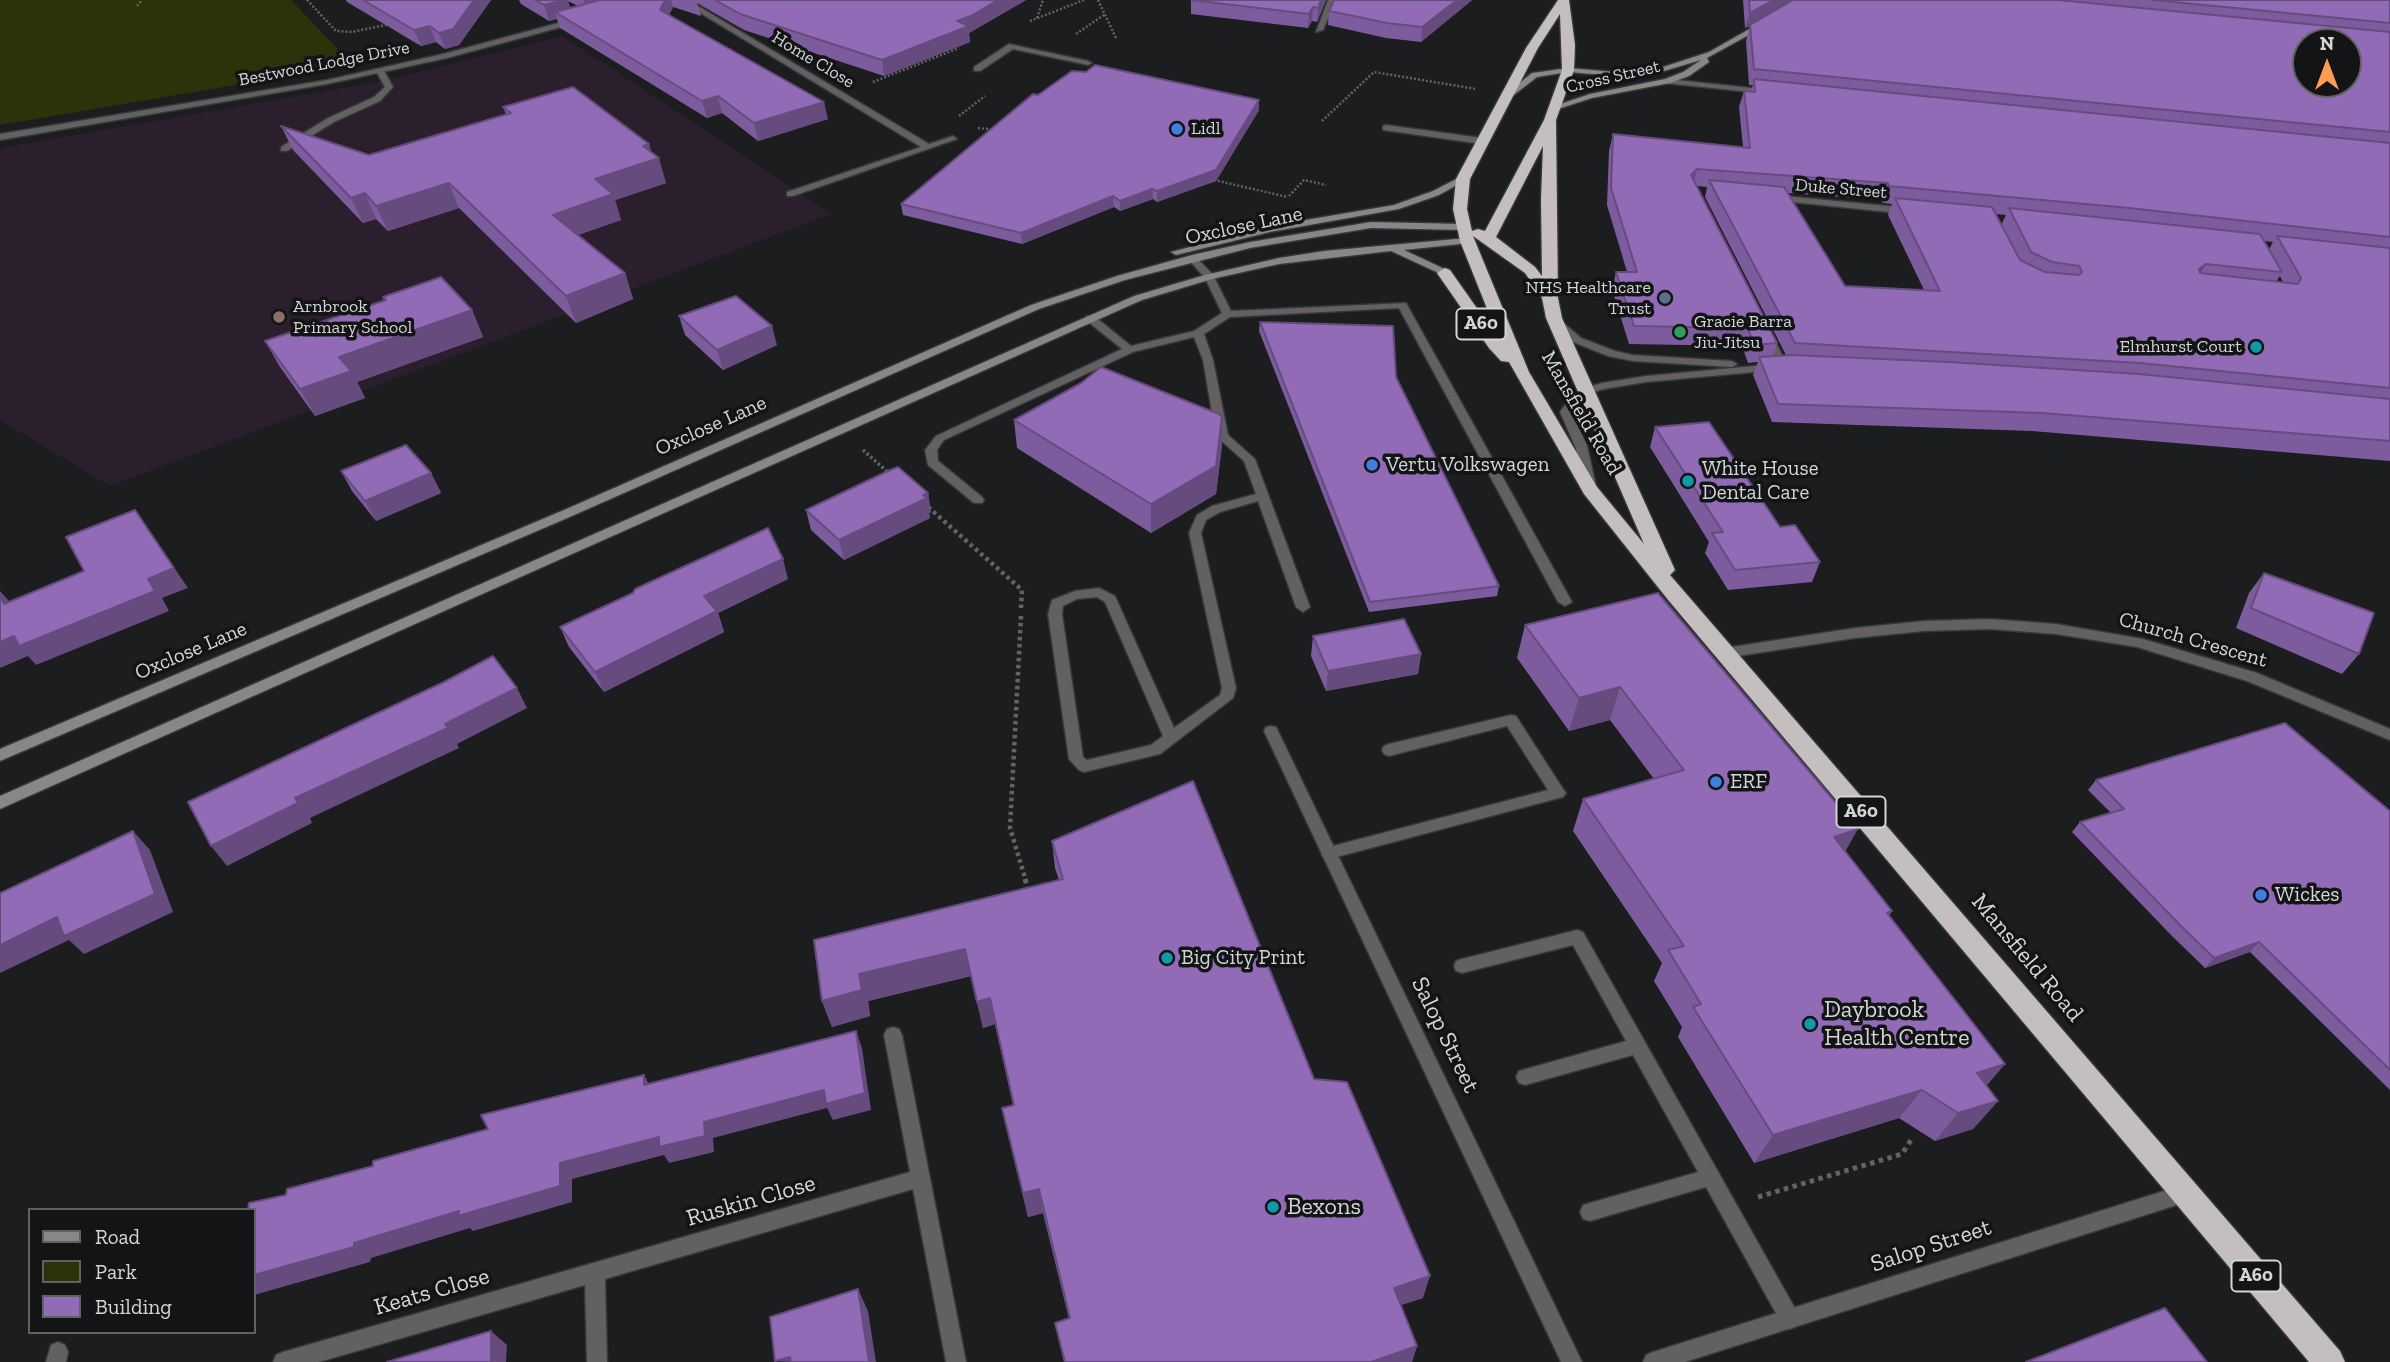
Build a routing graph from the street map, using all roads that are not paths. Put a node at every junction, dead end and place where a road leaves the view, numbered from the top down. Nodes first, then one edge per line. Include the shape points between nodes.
1 (682, 0) edge
2 (1332, 0) edge
3 (1562, 0) edge
4 (583, 15) edge
5 (1771, 20) edge
6 (1318, 30) edge
7 (1712, 54) junction
8 (1088, 63) dead end
9 (978, 69) dead end
10 (1568, 70) junction
11 (380, 71) junction
12 (1616, 74) junction
13 (1667, 81) junction
14 (1778, 93) edge
15 (1505, 97) junction
16 (1552, 113) junction
17 (1386, 128) dead end
18 (0, 137) edge
19 (953, 139) road end
20 (1482, 141) junction
21 (927, 148) junction
22 (284, 149) edge
23 (1463, 179) junction
24 (790, 194) dead end
25 (1761, 197) edge
26 (1923, 212) edge
27 (1465, 234) junction
28 (1488, 238) junction
29 (1392, 248) junction
30 (1192, 258) junction
31 (1445, 272) joint
32 (1209, 277) junction
33 (1550, 298) junction
34 (1035, 307) junction
35 (1228, 314) junction
36 (1090, 318) junction
37 (1554, 318) junction
38 (1759, 320) edge
39 (1198, 332) junction
40 (1129, 350) junction
41 (1783, 367) junction
42 (1796, 368) edge
43 (1521, 372) junction
44 (1586, 391) junction
45 (1590, 490) junction
46 (1263, 496) junction
47 (978, 500) dead end
48 (1676, 596) junction
49 (1565, 602) dead end
50 (1303, 607) dead end
51 (1726, 653) junction
52 (1271, 731) dead end
53 (2390, 735) edge
54 (1171, 737) junction
55 (1389, 750) dead end
56 (0, 755) edge
57 (0, 803) edge
58 (1329, 853) junction
59 (1462, 966) dead end
60 (893, 1035) dead end
61 (1637, 1046) junction
62 (1525, 1077) dead end
63 (1711, 1177) junction
64 (921, 1178) junction
65 (2186, 1193) junction
66 (1590, 1212) dead end
67 (595, 1272) junction
68 (1790, 1319) junction
69 (283, 1362) edge
70 (597, 1362) edge
71 (956, 1362) edge
72 (1572, 1362) edge
73 (1653, 1362) edge
74 (2329, 1362) edge

1 - 21 street, Home Close
2 - 6 street
3 - 10 highway, Mansfield Road / A60
3 - 15 highway, Mansfield Road / A60
4 - 11 street, Bestwood Lodge Drive
5 - 7 main road, Cross Street
7 - 12 main road, Cross Street via 1664,69
7 - 13 main road, Cross Street
8 - 9 street via 1012,46
10 - 12 main road, Cross Street
10 - 15 main road, Cross Street via 1535,75
10 - 16 highway, Mansfield Road / A60
11 - 18 street, Bestwood Lodge Drive
11 - 22 street via 389,87 377,99
12 - 13 main road
13 - 14 street
13 - 16 main road, Cross Street via 1590,96
15 - 20 highway, Mansfield Road / A60
16 - 28 highway, Mansfield Road / A60
16 - 33 highway, Mansfield Road / A60
17 - 20 street
19 - 21 street
20 - 23 highway, Mansfield Road / A60
21 - 24 street
23 - 27 highway, Mansfield Road / A60 via 1460,209
23 - 34 main road via 1396,207 1270,229 1118,269
25 - 26 street, Duke Street
27 - 28 highway
27 - 29 main road, Oxclose Lane
27 - 30 main road, Oxclose Lane via 1371,225
27 - 43 highway, Mansfield Road / A60
28 - 33 highway, Mansfield Road via 1530,270
29 - 31 main road
29 - 32 main road, Oxclose Lane via 1279,261
30 - 32 street
30 - 34 main road, Oxclose Lane
31 - 43 highway, A60 via 1495,345
32 - 35 street
32 - 36 main road, Oxclose Lane
33 - 37 highway, Mansfield Road / A60
34 - 56 main road, Oxclose Lane via 568,513
35 - 39 street
35 - 49 street via 1402,305
36 - 40 street
36 - 57 main road, Oxclose Lane
37 - 41 street via 1577,340 1612,354
37 - 44 highway, Mansfield Road / A60
38 - 41 street
39 - 40 street
39 - 46 street via 1222,436 1249,458
40 - 47 street via 940,438 931,450 932,462
41 - 42 street
41 - 44 street via 1646,379
43 - 45 highway, Mansfield Road / A60
44 - 45 street via 1566,412 1581,446
44 - 48 highway, Mansfield Road / A60
45 - 48 highway, Mansfield Road / A60
46 - 50 street
46 - 54 street via 1216,509 1201,518 1195,533 1229,688 1226,698
48 - 51 highway, Mansfield Road / A60
51 - 53 street, Church Crescent via 1924,626 2056,629 2138,642 2252,677
51 - 65 highway, Mansfield Road / A60
52 - 58 street, Salop Street
54 - 54 street via 1155,750 1084,766 1076,759 1057,603 1099,592 1110,599
55 - 58 street via 1511,720 1558,793
58 - 72 street, Salop Street
59 - 61 street via 1577,937
60 - 64 street
61 - 62 street
61 - 63 street
63 - 66 street
63 - 68 street
64 - 67 street, Ruskin Close
64 - 71 street
65 - 68 street, Salop Street
65 - 74 highway, Mansfield Road / A60
67 - 69 street, Keats Close
67 - 70 street
68 - 73 street, Salop Street

